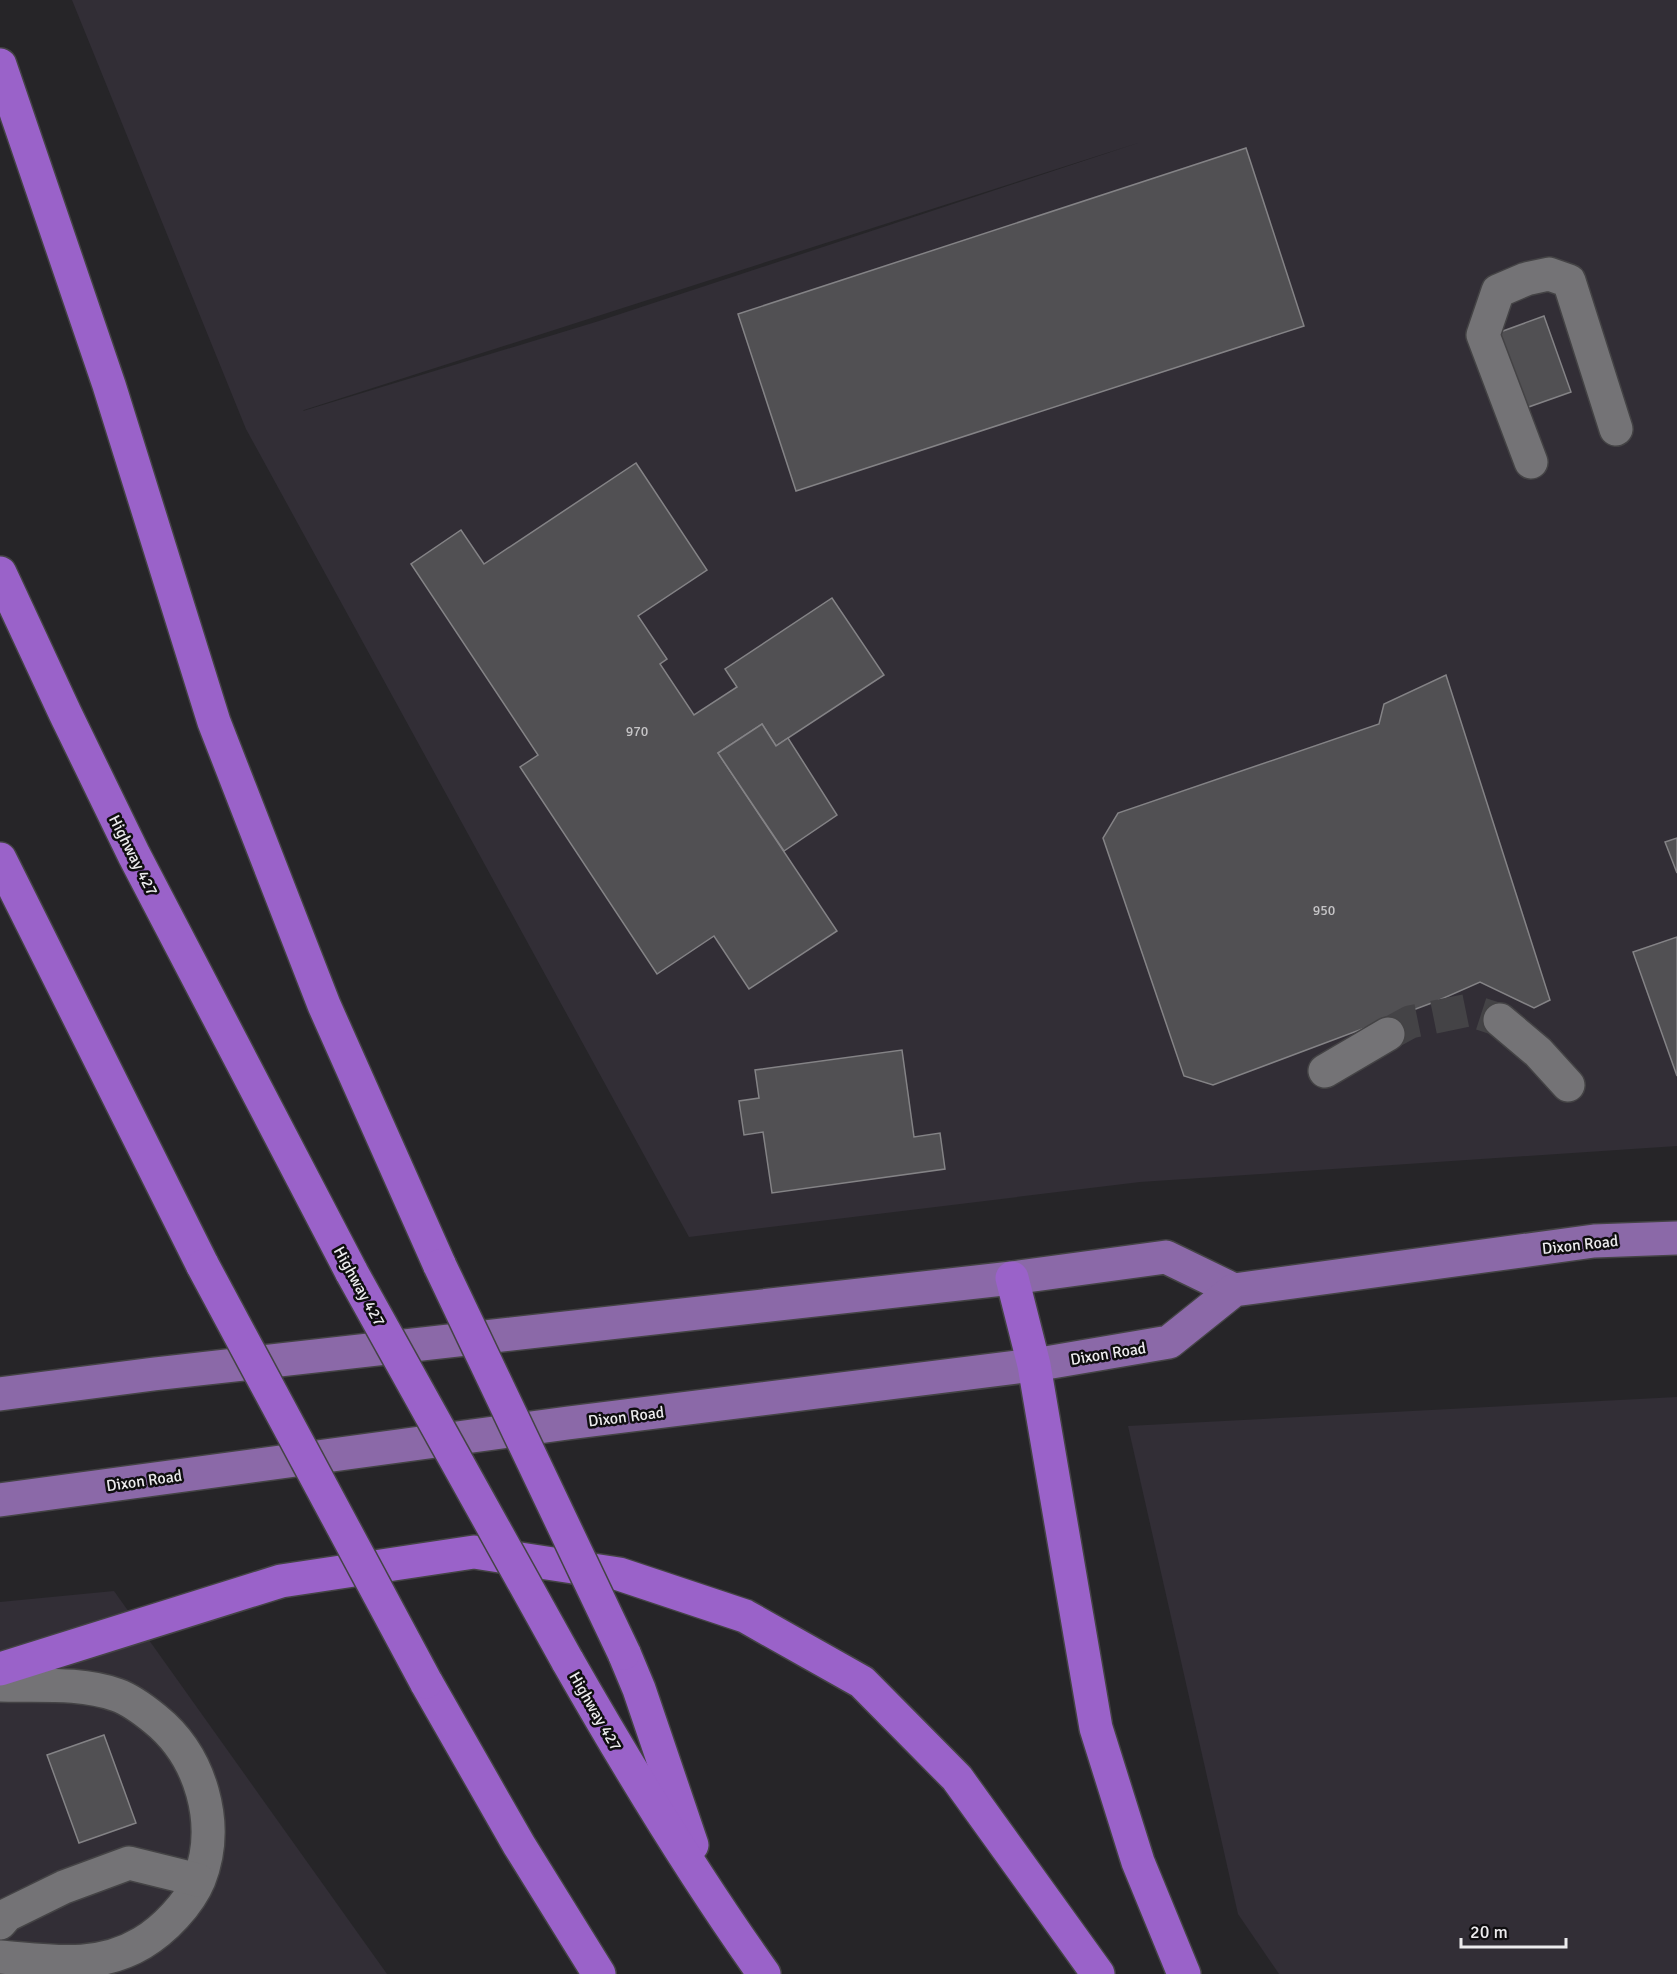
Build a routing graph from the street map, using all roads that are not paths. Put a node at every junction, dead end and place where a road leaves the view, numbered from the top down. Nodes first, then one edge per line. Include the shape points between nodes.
1 (0, 65) edge
2 (1616, 429) dead end
3 (1531, 462) dead end
4 (0, 573) edge
5 (0, 859) edge
6 (1500, 1020) tunnel mouth
7 (1388, 1034) tunnel mouth
8 (1325, 1071) dead end
9 (1568, 1085) dead end
10 (1677, 1238) edge
11 (1012, 1278) junction
12 (1234, 1290) junction
13 (1034, 1365) junction
14 (0, 1394) edge
15 (0, 1500) edge
16 (0, 1669) edge
17 (0, 1685) edge
18 (198, 1880) junction
19 (719, 1911) junction
20 (0, 1923) edge
21 (0, 1957) edge
22 (599, 1974) edge
23 (764, 1974) edge
24 (1098, 1974) edge
25 (1184, 1974) edge

1 - 19 highway, bridge via 109,385 214,722 324,1005 440,1266 624,1653
2 - 3 lane via 1569,281 1549,274 1526,279 1498,291 1483,335
4 - 19 highway, Highway 427, bridge via 134,855 352,1273 638,1784
5 - 22 highway, bridge via 203,1266 426,1682 519,1845
6 - 9 lane via 1538,1052
7 - 8 lane
10 - 12 main road, Dixon Road via 1594,1241
11 - 12 main road via 1166,1257
11 - 13 highway
11 - 14 main road
12 - 13 main road, Dixon Road via 1169,1342
13 - 15 main road, Dixon Road
13 - 25 highway via 1096,1728 1138,1862
16 - 24 highway via 281,1581 474,1552 619,1574 745,1616 862,1682 957,1778
17 - 18 lane via 85,1687 118,1695 164,1726 187,1754 204,1796 205,1853
18 - 20 lane via 129,1863 64,1887 7,1915
18 - 21 lane via 163,1928 114,1955 85,1963
19 - 23 highway, Highway 427

